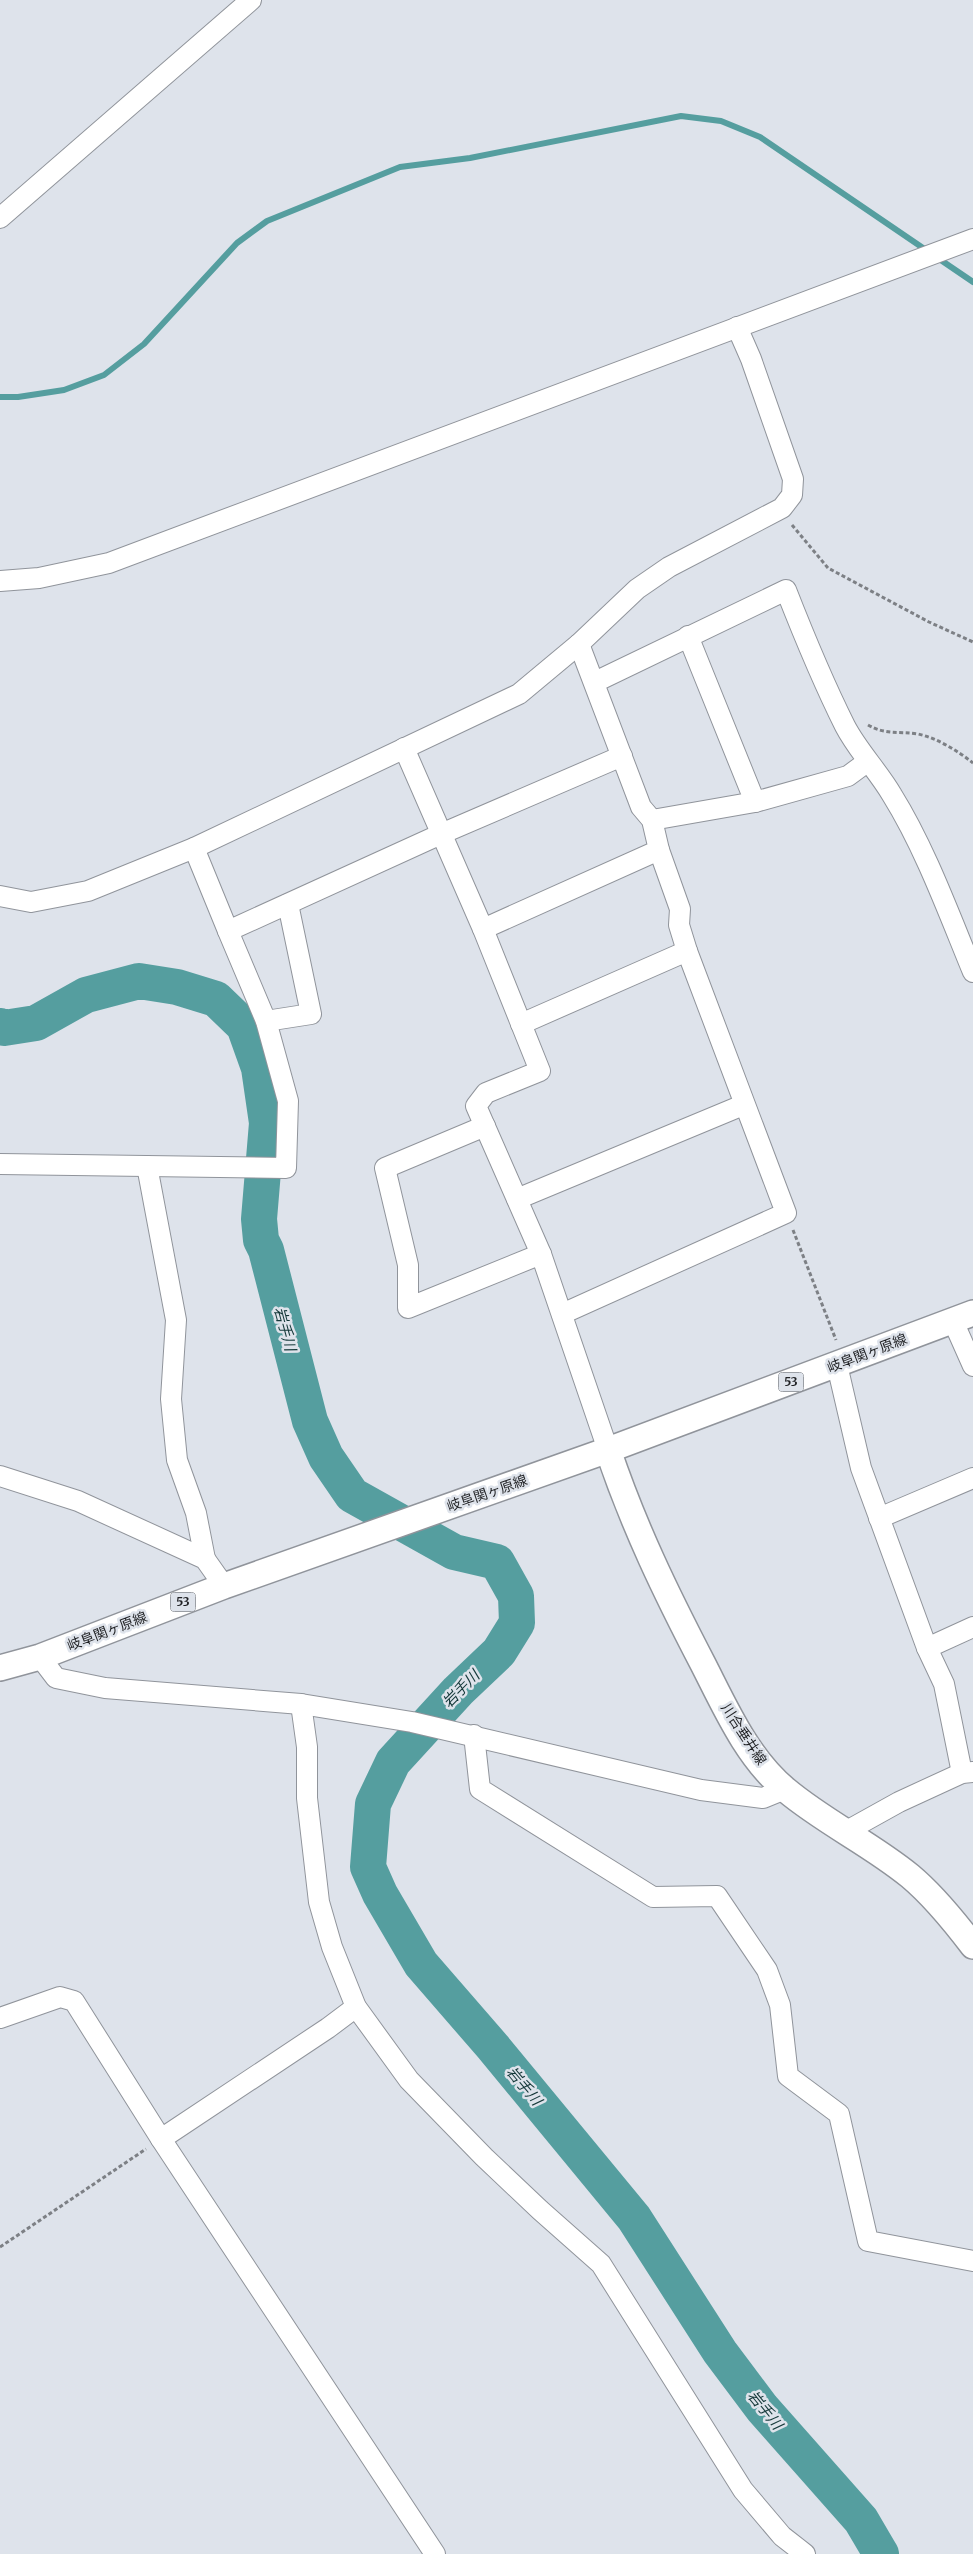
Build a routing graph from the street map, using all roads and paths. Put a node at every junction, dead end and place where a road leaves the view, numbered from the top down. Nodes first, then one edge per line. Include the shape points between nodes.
1 (252, 0) edge
2 (0, 218) edge
3 (973, 238) edge
4 (737, 327) junction
5 (782, 508) junction
6 (0, 580) edge
7 (688, 636) junction
8 (973, 642) edge
9 (579, 644) junction
10 (595, 682) junction
11 (846, 727) junction
12 (404, 748) junction
13 (622, 756) junction
14 (867, 762) junction
15 (973, 764) edge
16 (754, 802) junction
17 (652, 820) junction
18 (442, 834) junction
19 (194, 848) junction
20 (659, 850) junction
21 (0, 896) edge
22 (288, 904) junction
23 (483, 929) junction
24 (228, 931) junction
25 (687, 951) junction
26 (973, 972) edge
27 (266, 1021) junction
28 (521, 1024) junction
29 (743, 1105) junction
30 (485, 1126) junction
31 (0, 1164) edge
32 (147, 1166) junction
33 (517, 1199) junction
34 (786, 1213) junction
35 (541, 1254) junction
36 (562, 1314) junction
37 (963, 1317) edge
38 (841, 1363) junction
39 (973, 1366) edge
40 (608, 1450) junction
41 (0, 1476) edge
42 (973, 1478) edge
43 (879, 1518) junction
44 (205, 1559) junction
45 (224, 1586) junction
46 (973, 1626) edge
47 (927, 1648) junction
48 (40, 1657) junction
49 (0, 1668) edge
50 (302, 1704) junction
51 (468, 1734) junction
52 (968, 1772) edge
53 (785, 1789) junction
54 (845, 1832) junction
55 (973, 1946) edge
56 (356, 2007) junction
57 (0, 2018) edge
58 (161, 2139) junction
59 (0, 2247) edge
60 (973, 2262) edge
61 (435, 2554) edge
62 (805, 2554) edge

1 - 2 street
3 - 4 street
4 - 5 street via 794,479 792,495
4 - 6 street via 109,563 39,578
5 - 8 path via 828,568
5 - 9 street via 669,567 638,589
7 - 10 street
7 - 11 street via 786,590
7 - 16 street
9 - 10 street
9 - 12 street via 519,694
10 - 13 street
11 - 14 street
11 - 15 path via 865,724 888,733 918,734 961,754
12 - 18 street
12 - 19 street
13 - 17 street via 641,807
13 - 18 street
14 - 16 street via 848,776
14 - 26 street via 892,795 934,878
16 - 17 street
17 - 20 street
18 - 22 street
18 - 23 street
19 - 21 street via 88,891 31,902
19 - 24 street
20 - 23 street
20 - 25 street via 680,910 679,925
22 - 24 street
22 - 27 street via 311,1014
23 - 28 street
24 - 27 street
25 - 28 street
25 - 29 street
27 - 32 street via 288,1102 286,1168
28 - 30 street via 540,1071 486,1093 476,1106
29 - 33 street
29 - 34 street
30 - 33 street
30 - 35 street via 385,1168 408,1265 408,1308
31 - 32 street
32 - 44 street via 176,1320 171,1399 177,1460 196,1513
33 - 35 street
34 - 36 street
34 - 38 path
35 - 36 street
36 - 40 street
37 - 38 main road, 岐阜関ヶ原線 / 53
37 - 39 street
38 - 40 main road, 岐阜関ヶ原線 / 53
38 - 43 street via 861,1468
40 - 45 main road, 岐阜関ヶ原線 / 53
40 - 53 main road, 川合垂井線 via 628,1509 657,1576 730,1716 756,1757
41 - 44 street via 78,1501
42 - 43 street
43 - 47 street
44 - 45 street
45 - 48 main road, 岐阜関ヶ原線 / 53
46 - 47 street
47 - 52 street via 944,1684
48 - 49 main road, 岐阜関ヶ原線 / 53
48 - 50 street via 56,1678 95,1686
50 - 51 street
50 - 56 street via 307,1798 318,1902
51 - 53 street via 701,1790 763,1798
51 - 60 street via 480,1789 653,1897 717,1896 767,1970 780,2005 788,2076 839,2114 868,2241
52 - 54 street via 899,1802
53 - 54 main road, 川合垂井線
54 - 55 main road, 川合垂井線 via 909,1876 945,1910
56 - 58 street
56 - 62 street via 416,2087 512,2184 601,2264 743,2490 782,2536
57 - 58 street via 60,1997 74,2001
58 - 59 path
58 - 61 street

